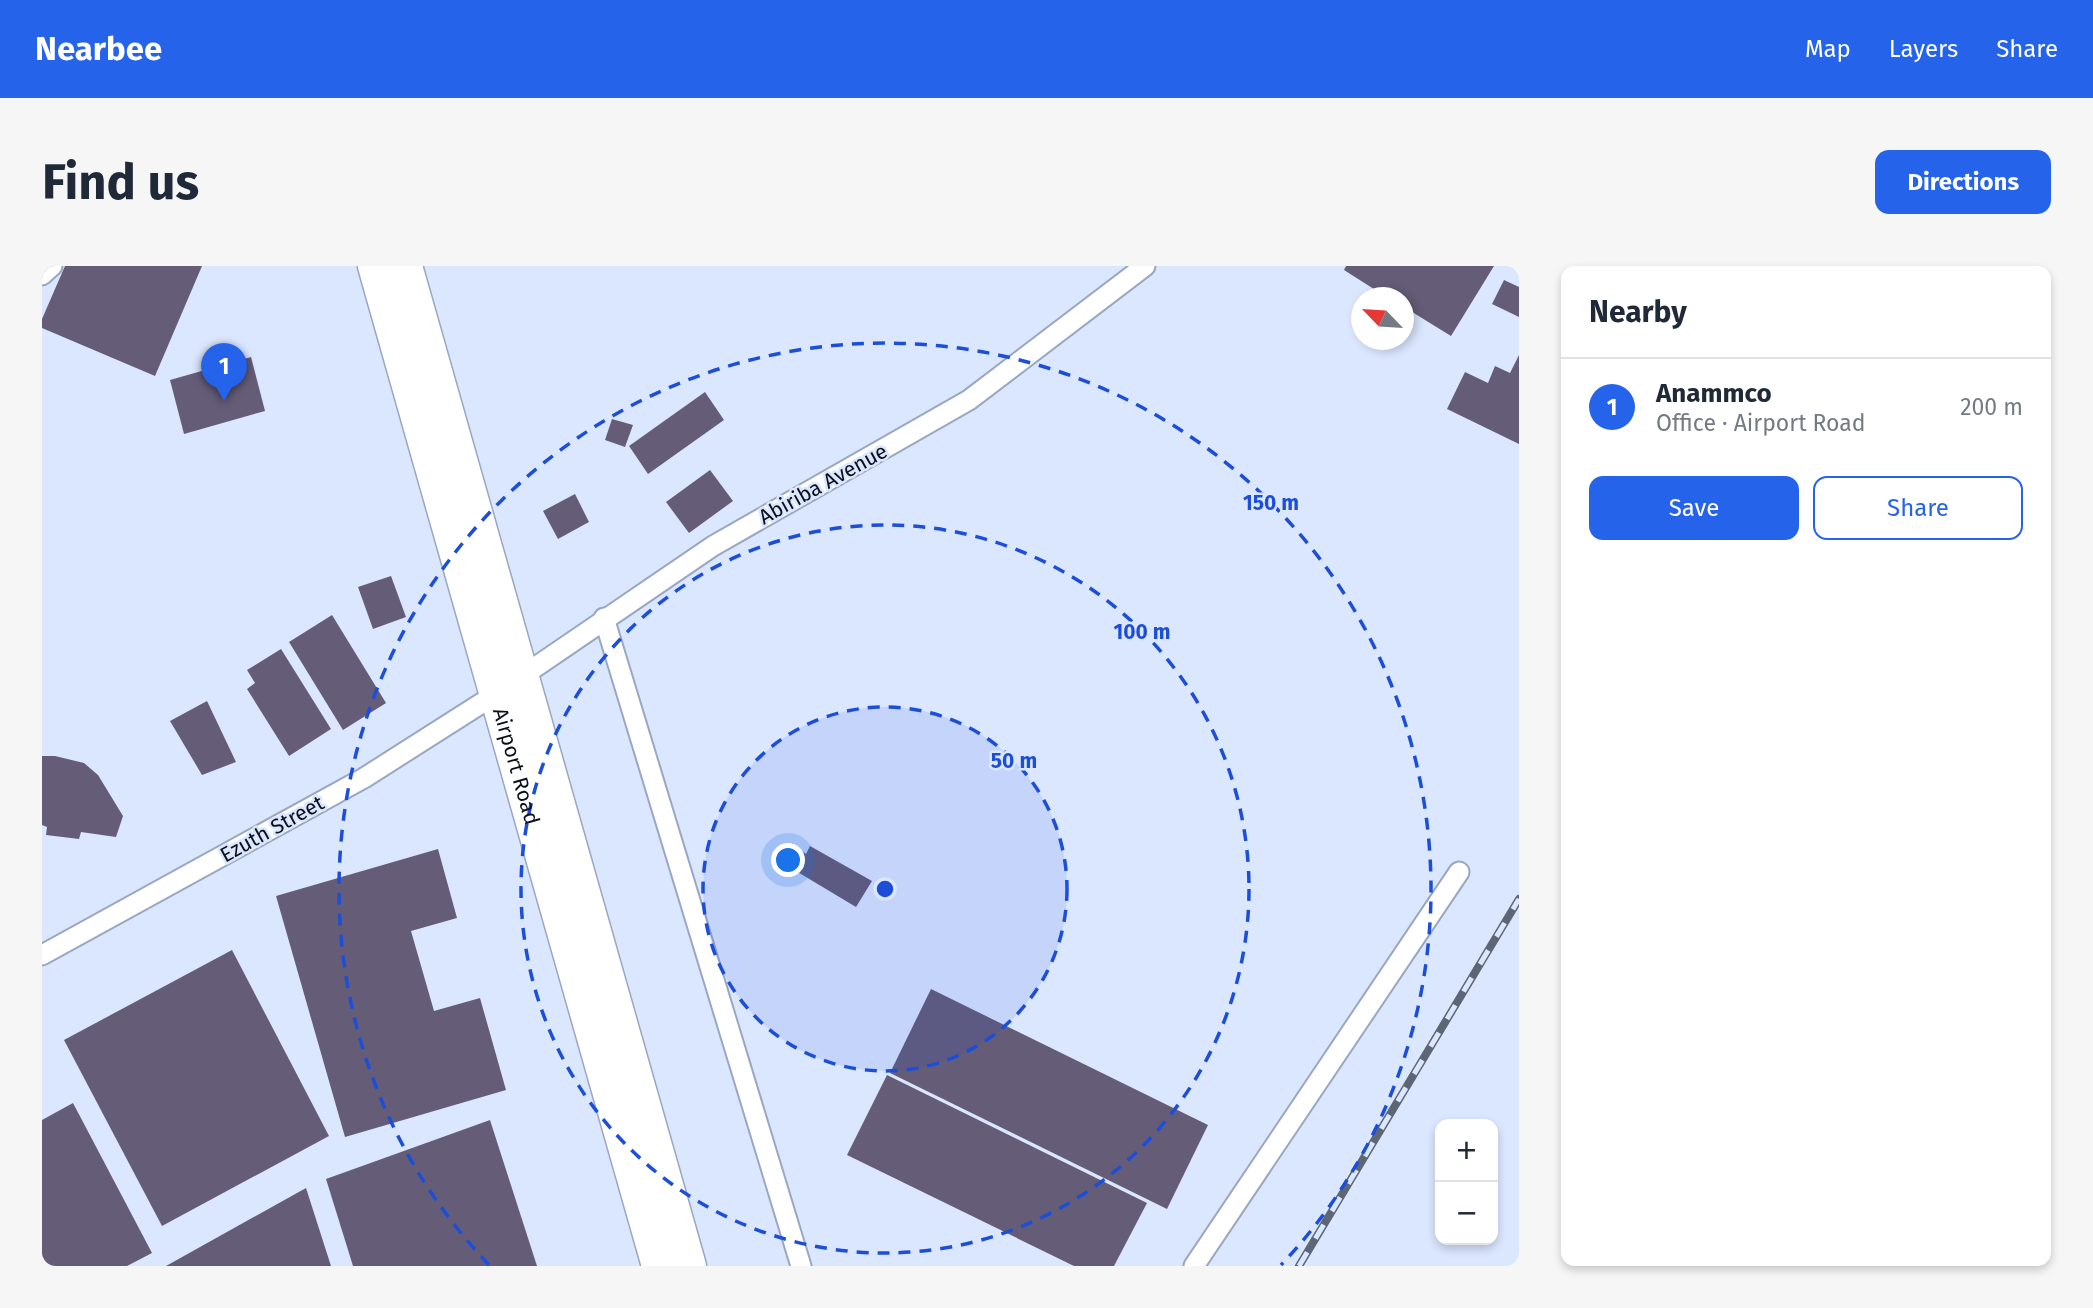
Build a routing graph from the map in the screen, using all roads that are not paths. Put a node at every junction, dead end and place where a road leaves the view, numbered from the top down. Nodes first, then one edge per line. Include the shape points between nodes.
1 (52, 266) edge
2 (374, 266) edge
3 (407, 266) edge
4 (1144, 266) edge
5 (42, 275) edge
6 (604, 618) junction
7 (522, 675) junction
8 (496, 694) junction
9 (1459, 872) dead end
10 (42, 954) edge
11 (658, 1266) edge
12 (690, 1266) edge
13 (801, 1266) edge
14 (1194, 1266) edge

1 - 5 street
2 - 8 main road, Airport Road
3 - 7 main road, Airport Road
4 - 6 street, Abiriba Avenue via 969,400 713,546
6 - 7 street, Abiriba Avenue
6 - 13 street
7 - 8 street, Abiriba Avenue
7 - 12 main road, Airport Road
8 - 10 street, Ezuth Street via 364,778
8 - 11 main road, Airport Road
9 - 14 street

